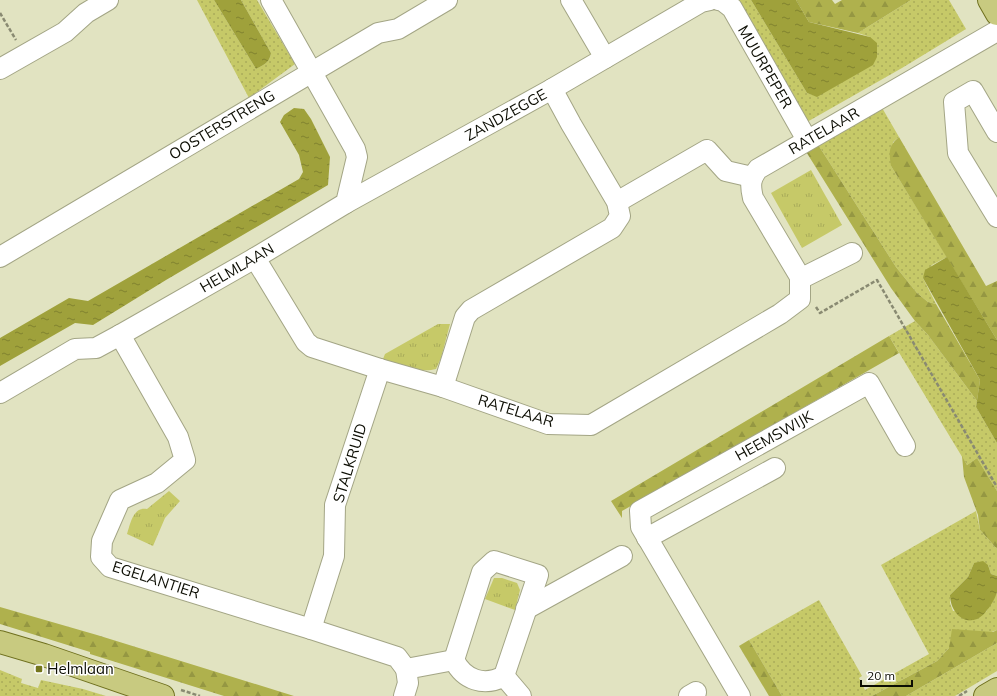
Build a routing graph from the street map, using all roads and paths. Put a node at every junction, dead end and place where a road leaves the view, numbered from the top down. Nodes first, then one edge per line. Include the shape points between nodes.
1 (108, 0) edge
2 (271, 0) edge
3 (447, 0) edge
4 (570, 0) edge
5 (710, 0) edge
6 (718, 0) edge
7 (989, 0) edge
8 (0, 13) edge
9 (997, 14) edge
10 (997, 31) edge
11 (24, 54) junction
12 (605, 58) junction
13 (0, 69) edge
14 (312, 72) junction
15 (552, 90) junction
16 (997, 132) edge
17 (807, 140) junction
18 (752, 177) junction
19 (617, 202) junction
20 (346, 203) junction
21 (997, 217) edge
22 (852, 253) dead end
23 (0, 257) edge
24 (255, 258) junction
25 (800, 276) junction
26 (800, 299) junction
27 (120, 335) junction
28 (380, 369) junction
29 (443, 387) junction
30 (0, 393) edge
31 (905, 446) dead end
32 (775, 468) dead end
33 (997, 487) edge
34 (647, 538) junction
35 (622, 556) dead end
36 (526, 609) junction
37 (311, 629) junction
38 (0, 642) edge
39 (0, 653) edge
40 (454, 660) junction
41 (406, 669) junction
42 (504, 676) junction
43 (126, 684) junction
44 (997, 689) edge
45 (163, 696) edge
46 (404, 696) edge
47 (521, 696) edge
48 (740, 696) edge
49 (984, 696) edge

1 - 11 street via 86,13 65,32
2 - 14 street
3 - 14 street, OOSTERSTRENG via 398,29 378,33
4 - 12 street
5 - 12 street via 701,2
6 - 17 street, MUURPEPER via 732,8
7 - 9 main road
8 - 11 path
10 - 17 street, RATELAAR
11 - 13 street
12 - 15 street
14 - 20 street via 355,148 357,157
14 - 23 street, OOSTERSTRENG
15 - 19 street, ZANDZEGGE
15 - 20 street, ZANDZEGGE
16 - 21 street via 973,91 954,102 958,153
17 - 18 street, RATELAAR via 758,169
18 - 19 street via 726,171 707,150
18 - 25 street via 753,198
19 - 29 street via 620,216 612,228 471,310 464,317
20 - 24 street, HELMLAAN
22 - 25 street via 806,276
24 - 27 street, HELMLAAN
24 - 28 street, RATELAAR via 306,342 312,347
25 - 26 street
26 - 29 street, RATELAAR via 780,314 591,425 548,424
26 - 33 path via 810,296 820,313 877,280
27 - 30 street, HELMLAAN via 96,348 75,349
27 - 37 street, EGELANTIER via 178,436 185,460 157,483 120,500 102,541 101,558 110,567
28 - 29 street, RATELAAR
28 - 37 street, STALKRUID via 335,505 334,556
31 - 34 street, HEEMSWIJK via 869,382 640,511 641,527
32 - 34 street, HEEMSWIJK
34 - 48 street, HEEMSWIJK
35 - 36 street
36 - 40 street via 538,575 494,561 482,572
36 - 42 street
37 - 41 street, EGELANTIER via 397,657
38 - 43 main road
39 - 43 main road via 95,681
40 - 41 street
40 - 42 street via 459,669 479,682 495,681
41 - 46 street via 408,683
42 - 47 street
43 - 45 main road
44 - 49 main road

